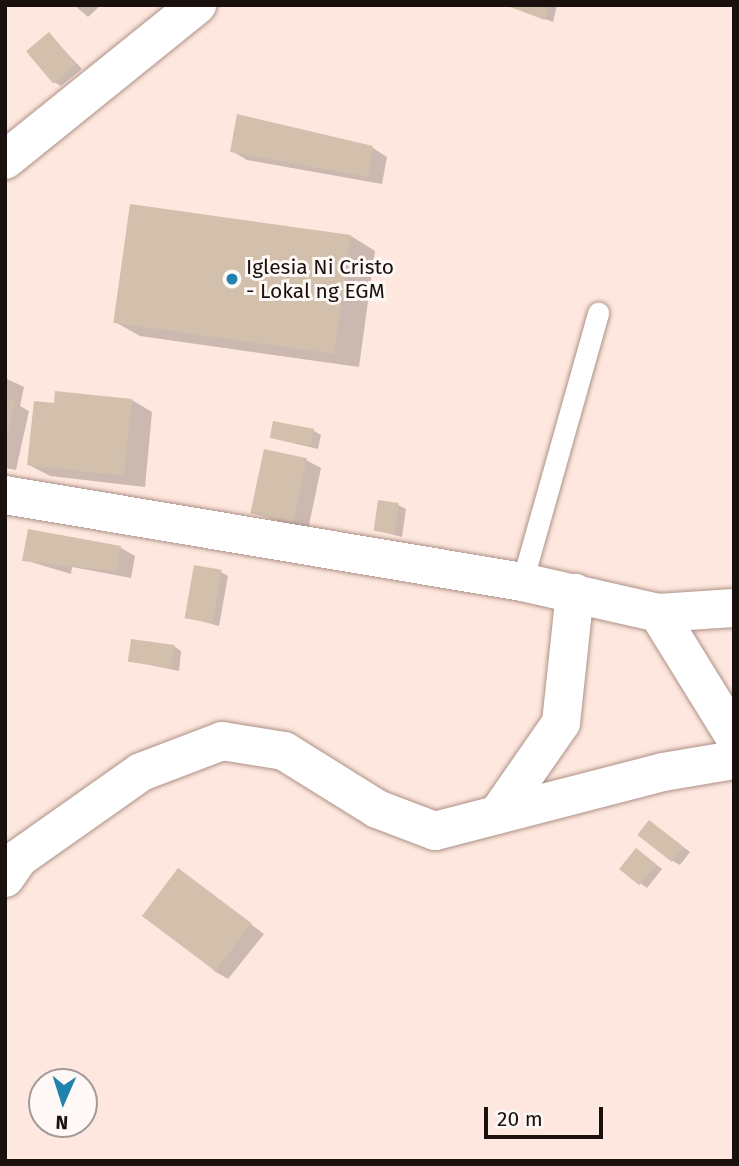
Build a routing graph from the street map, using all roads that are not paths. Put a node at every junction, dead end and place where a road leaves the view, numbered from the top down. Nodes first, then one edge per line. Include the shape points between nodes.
1 (197, 5) edge
2 (5, 160) edge
3 (598, 313) dead end
4 (5, 495) edge
5 (522, 582) junction
6 (575, 593) junction
7 (734, 608) edge
8 (658, 613) junction
9 (734, 736) edge
10 (734, 761) edge
11 (497, 815) junction
12 (5, 878) edge

1 - 2 street
3 - 5 lane
4 - 5 street
5 - 6 street
6 - 8 street
6 - 11 street via 561,723
7 - 8 street
8 - 9 street
10 - 11 street
11 - 12 street via 435,831 377,809 284,751 222,741 141,772 19,858

